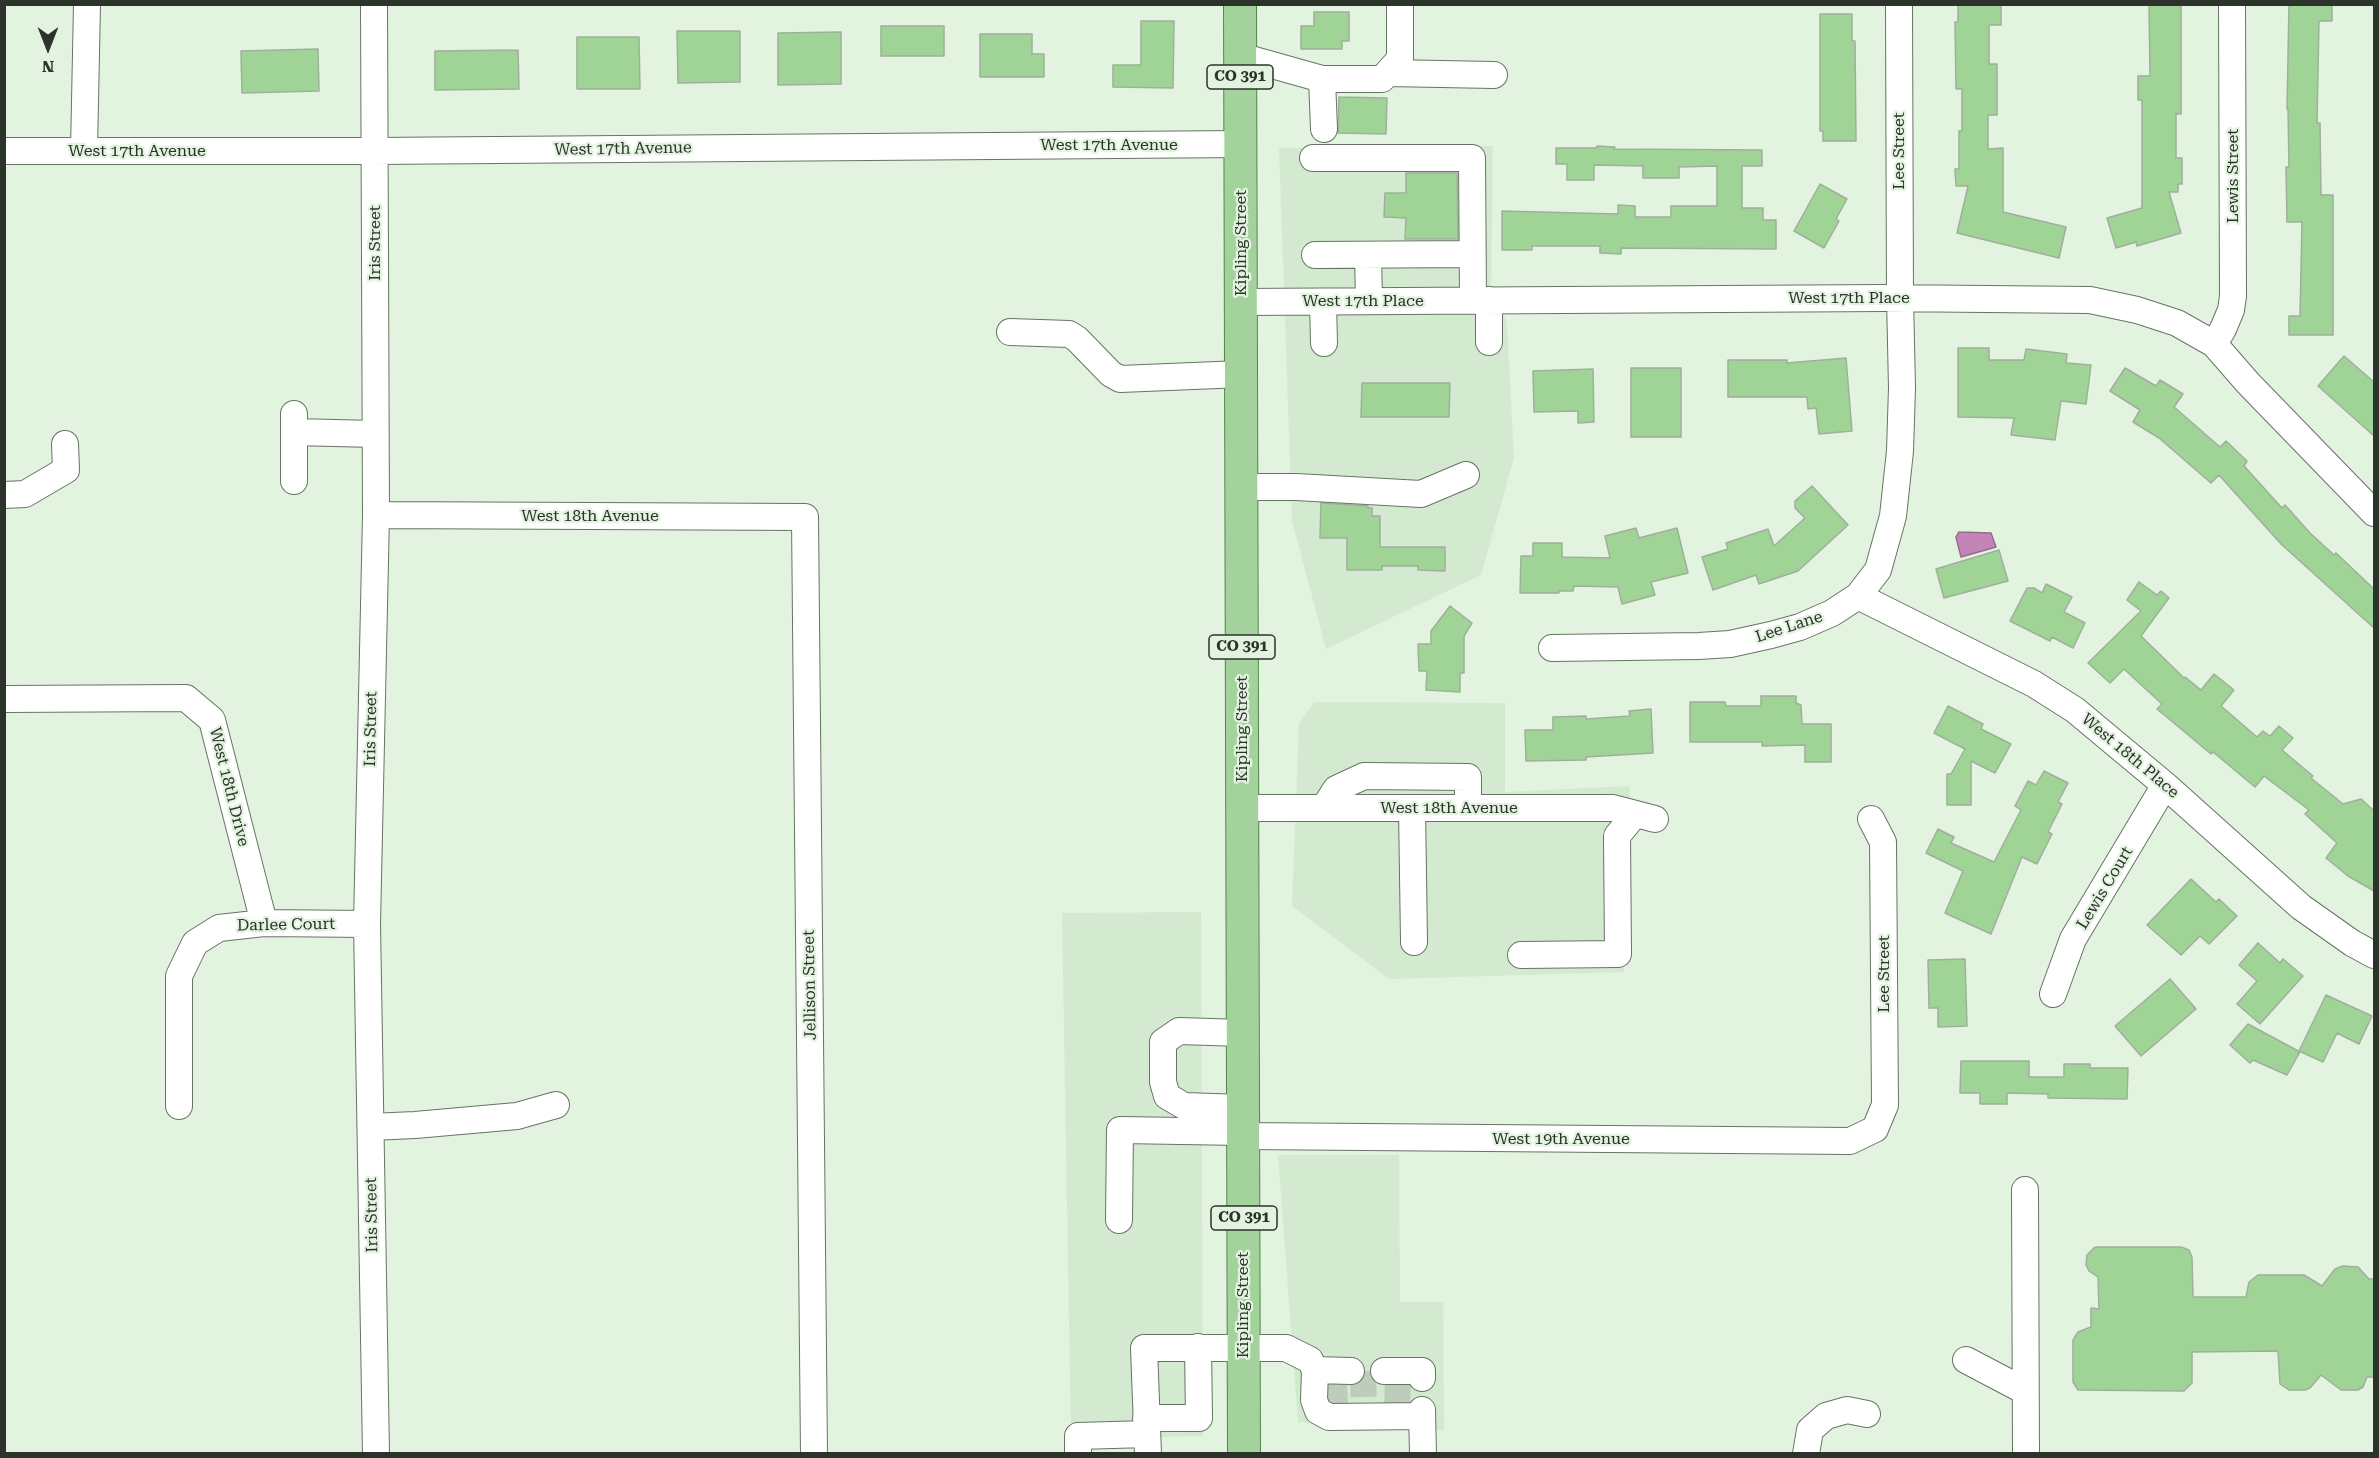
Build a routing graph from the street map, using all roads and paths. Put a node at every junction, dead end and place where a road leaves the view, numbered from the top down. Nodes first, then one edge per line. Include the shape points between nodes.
1 (87, 4) edge
2 (374, 4) edge
3 (1240, 4) edge
4 (1400, 4) edge
5 (1899, 4) edge
6 (2232, 4) edge
7 (1240, 56) junction
8 (1388, 73) junction
9 (1494, 75) dead end
10 (1322, 79) junction
11 (1324, 129) dead end
12 (1241, 144) junction
13 (4, 151) edge
14 (84, 151) junction
15 (374, 151) junction
16 (1313, 158) dead end
17 (1472, 254) junction
18 (1315, 255) dead end
19 (1368, 255) junction
20 (1900, 298) junction
21 (1481, 300) junction
22 (1369, 301) junction
23 (1242, 302) junction
24 (1323, 302) junction
25 (1010, 332) dead end
26 (1489, 342) dead end
27 (1324, 343) dead end
28 (2214, 344) junction
29 (1242, 374) junction
30 (375, 434) junction
31 (65, 444) dead end
32 (1466, 475) dead end
33 (294, 481) dead end
34 (1242, 487) junction
35 (4, 495) edge
36 (2374, 513) edge
37 (376, 515) junction
38 (805, 517) joint
39 (1858, 596) junction
40 (1552, 648) dead end
41 (4, 699) edge
42 (2165, 785) junction
43 (1242, 808) junction
44 (1324, 808) junction
45 (1412, 808) junction
46 (1468, 808) junction
47 (1871, 819) dead end
48 (264, 923) junction
49 (368, 924) junction
50 (1414, 942) dead end
51 (1521, 955) dead end
52 (2374, 955) edge
53 (2053, 994) dead end
54 (1243, 1033) junction
55 (556, 1105) dead end
56 (179, 1106) dead end
57 (1244, 1125) junction
58 (371, 1127) junction
59 (1875, 1129) joint
60 (2025, 1190) dead end
61 (1119, 1220) dead end
62 (1243, 1346) junction
63 (1198, 1347) junction
64 (1966, 1360) dead end
65 (2025, 1391) junction
66 (1867, 1414) dead end
67 (1147, 1435) edge
68 (376, 1454) edge
69 (814, 1454) edge
70 (1078, 1454) edge
71 (1244, 1454) edge
72 (1423, 1454) edge
73 (1806, 1454) edge
74 (2026, 1454) edge

1 - 14 street
2 - 15 street, Iris Street
3 - 7 main road, Kipling Street / CO 391
4 - 8 street via 1400,59
5 - 20 street, Lee Street
6 - 28 street, Lewis Street via 2233,296 2227,320
7 - 10 street
7 - 12 main road, Kipling Street / CO 391
8 - 9 street
8 - 10 street via 1382,80
10 - 11 street
12 - 15 street, West 17th Avenue
12 - 23 main road, Kipling Street / CO 391
13 - 14 street, West 17th Avenue
14 - 15 street, West 17th Avenue
15 - 30 street, Iris Street
16 - 17 street via 1472,158
17 - 19 street
17 - 21 street
18 - 19 street
19 - 22 street
20 - 21 street, West 17th Place
20 - 28 street, West 17th Place via 2090,300 2177,323
20 - 39 street, Lee Lane via 1900,451 1893,516 1878,570
21 - 22 street, West 17th Place
21 - 26 street
22 - 24 street, West 17th Place
23 - 24 street, West 17th Place
23 - 29 main road, Kipling Street / CO 391
24 - 27 street
25 - 29 street via 1069,334 1120,379
28 - 36 street, West 17th Place
29 - 34 main road, Kipling Street / CO 391
30 - 33 street via 294,423
30 - 37 street, Iris Street
31 - 35 street via 66,470 25,494
32 - 34 street via 1421,494
34 - 43 main road, Kipling Street / CO 391
37 - 38 street, West 18th Avenue
37 - 49 street, Iris Street
38 - 69 street, Jellison Street
39 - 40 street, Lee Lane via 1800,627 1730,644
39 - 42 street, West 18th Place via 2034,684 2076,710
41 - 48 street, West 18th Drive via 186,698 212,720
42 - 52 street, West 18th Place via 2301,907
42 - 53 street, Lewis Court via 2073,939
43 - 44 street, West 18th Avenue
43 - 54 main road, Kipling Street / CO 391
44 - 45 street, West 18th Avenue
44 - 46 street via 1336,789 1364,776 1468,777
45 - 46 street, West 18th Avenue
45 - 50 street
46 - 51 street, West 18th Avenue via 1613,808 1645,816 1617,836 1618,954
47 - 59 street, Lee Street via 1884,842 1885,1105
48 - 49 street, Darlee Court
48 - 56 street, Darlee Court via 219,928 195,943 179,976
49 - 58 street, Iris Street
54 - 57 main road, Kipling Street / CO 391
54 - 57 street via 1179,1031 1162,1042 1162,1082 1167,1096 1184,1106
55 - 58 street via 517,1116
57 - 59 street, West 19th Avenue via 1850,1141
57 - 61 street via 1120,1130
57 - 62 main road, Kipling Street / CO 391
58 - 68 street, Iris Street
60 - 65 street
62 - 63 street
62 - 71 main road, Kipling Street / CO 391
62 - 72 street via 1286,1348 1333,1373 1314,1400 1318,1412 1329,1417 1410,1413
63 - 67 street via 1200,1418
63 - 67 street via 1144,1348
64 - 65 street
65 - 74 street
66 - 73 street via 1847,1410 1826,1416 1810,1430
67 - 70 street via 1078,1436

